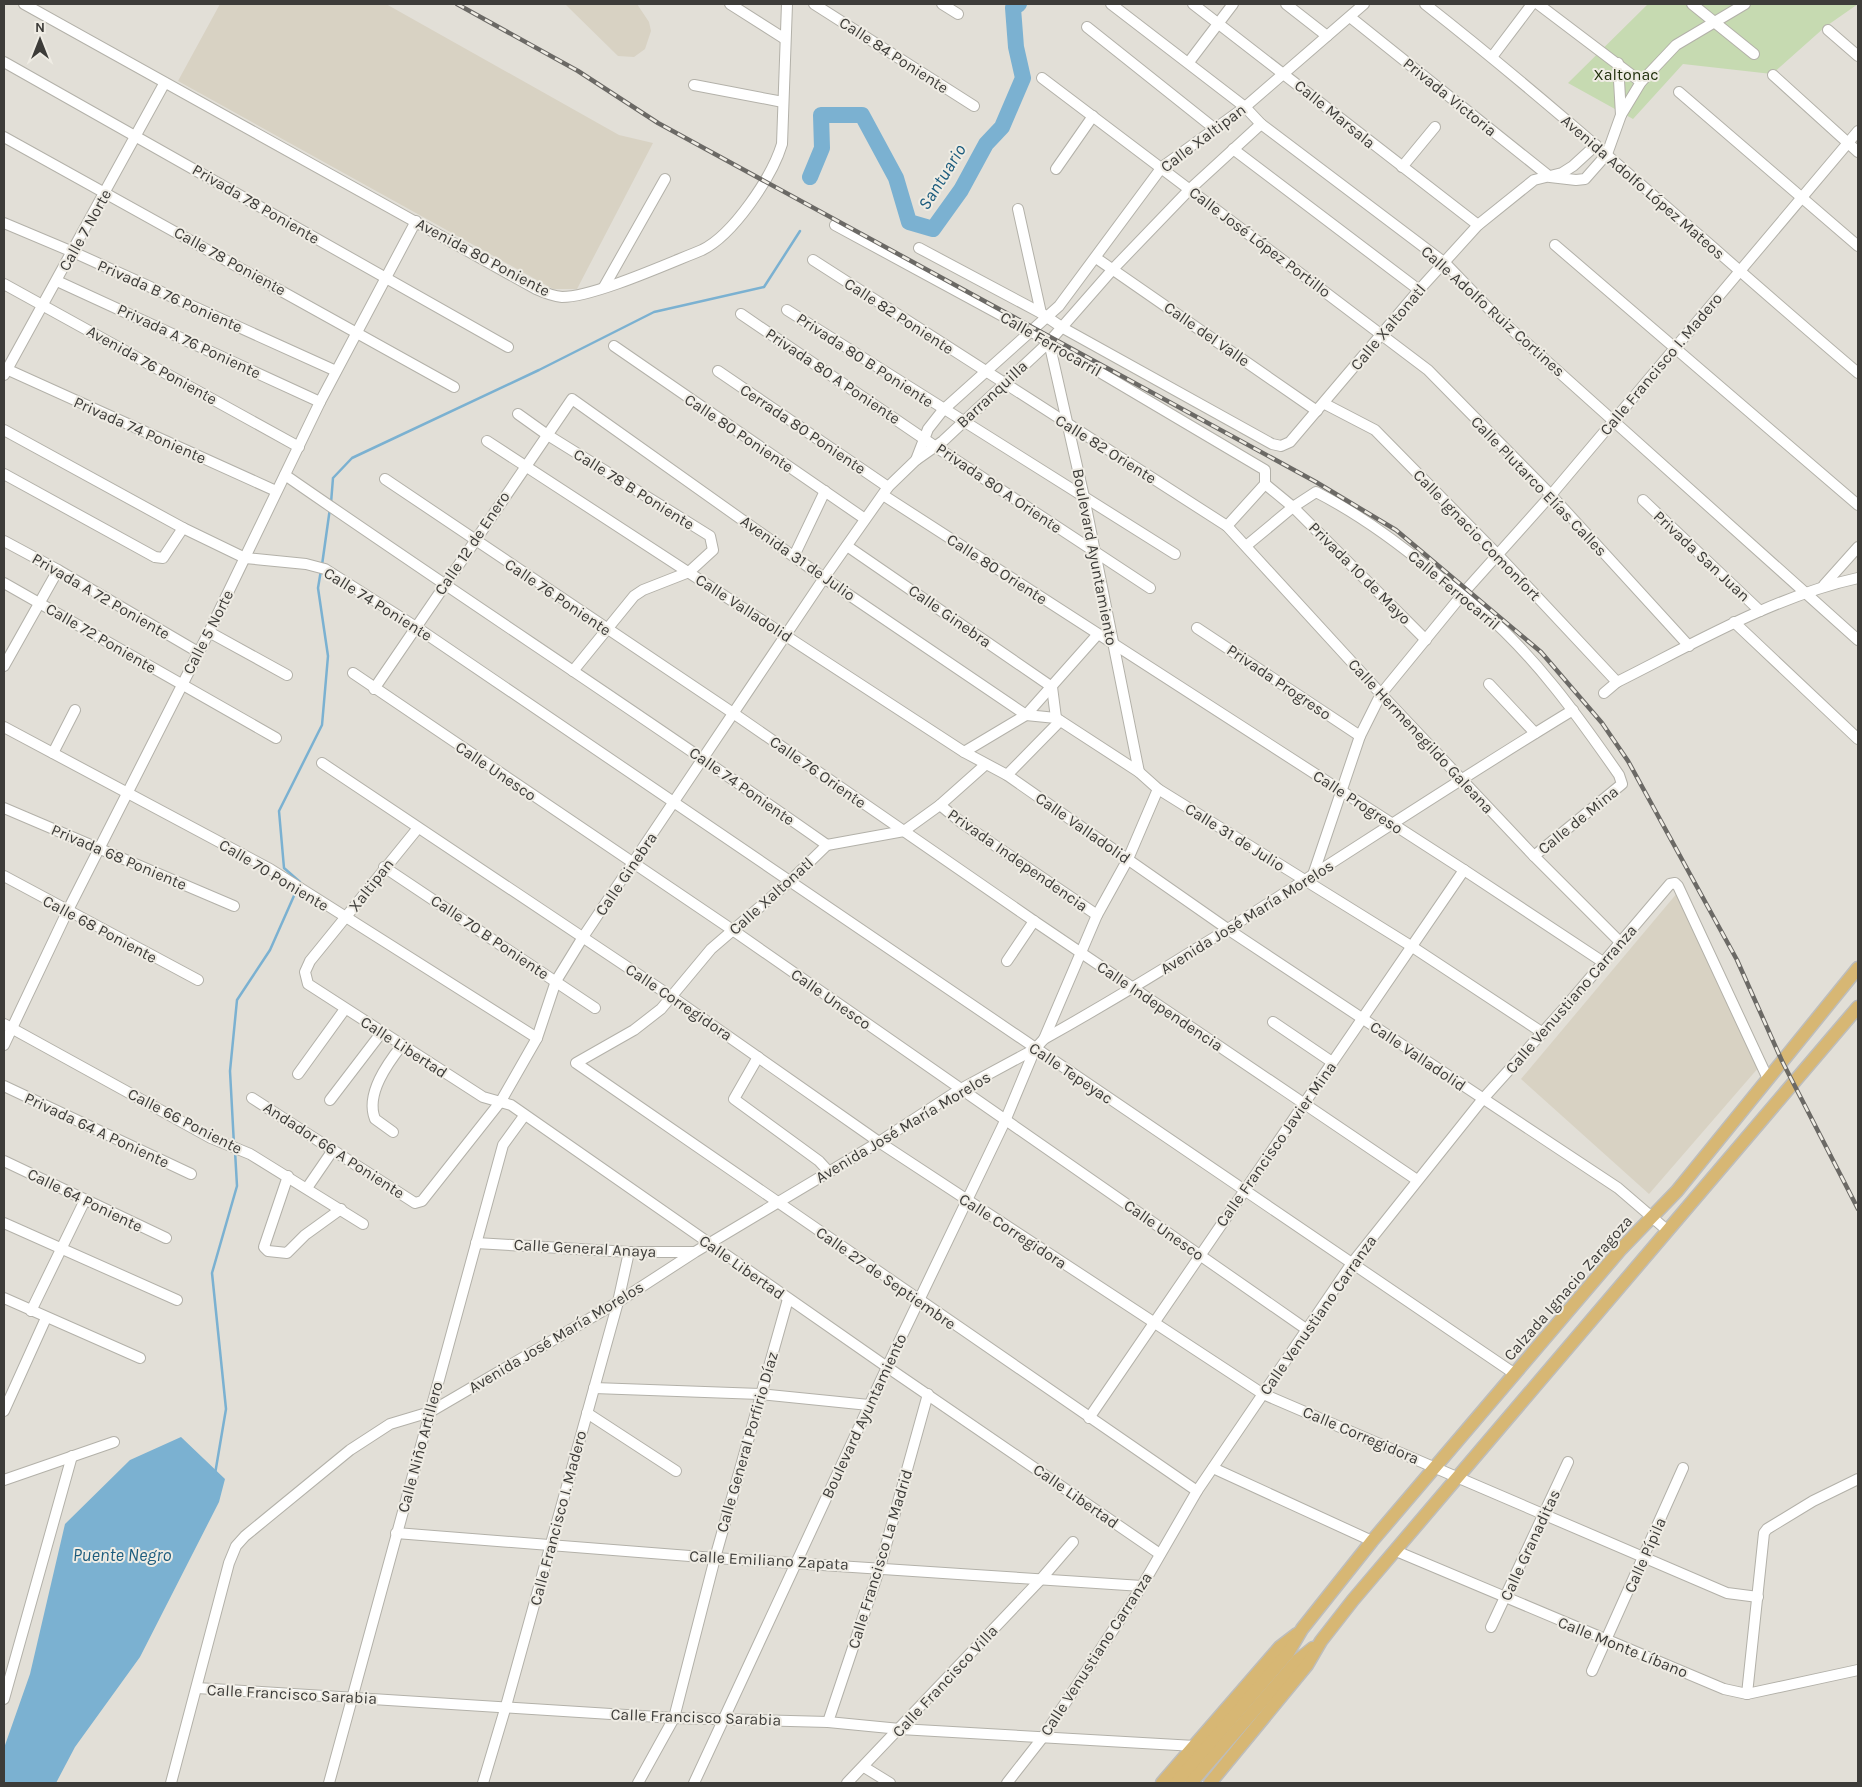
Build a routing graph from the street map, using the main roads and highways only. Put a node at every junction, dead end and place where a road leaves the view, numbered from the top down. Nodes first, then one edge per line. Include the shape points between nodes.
1 (1858, 968) edge
2 (1858, 1007) edge
3 (1676, 1191) junction
4 (1671, 1227) junction
5 (1302, 1629) junction
6 (1321, 1641) junction
7 (1254, 1702) junction
8 (1162, 1783) edge
9 (1176, 1783) edge
10 (1191, 1783) edge
11 (1210, 1783) edge

1 - 3 main road, Calzada Ignacio Zaragoza
2 - 4 main road, Calzada Ignacio Zaragoza
3 - 4 main road
3 - 5 main road, Calzada Ignacio Zaragoza via 1621,1249 1372,1541
4 - 6 main road, Calzada Ignacio Zaragoza
5 - 7 main road, Calzada Ignacio Zaragoza
5 - 8 main road, Calzada Ignacio Zaragoza via 1280,1646
6 - 7 main road, Calzada Ignacio Zaragoza
6 - 11 main road, Calzada Ignacio Zaragoza via 1307,1665
7 - 9 main road, Calzada Ignacio Zaragoza
7 - 10 main road, Calzada Ignacio Zaragoza

